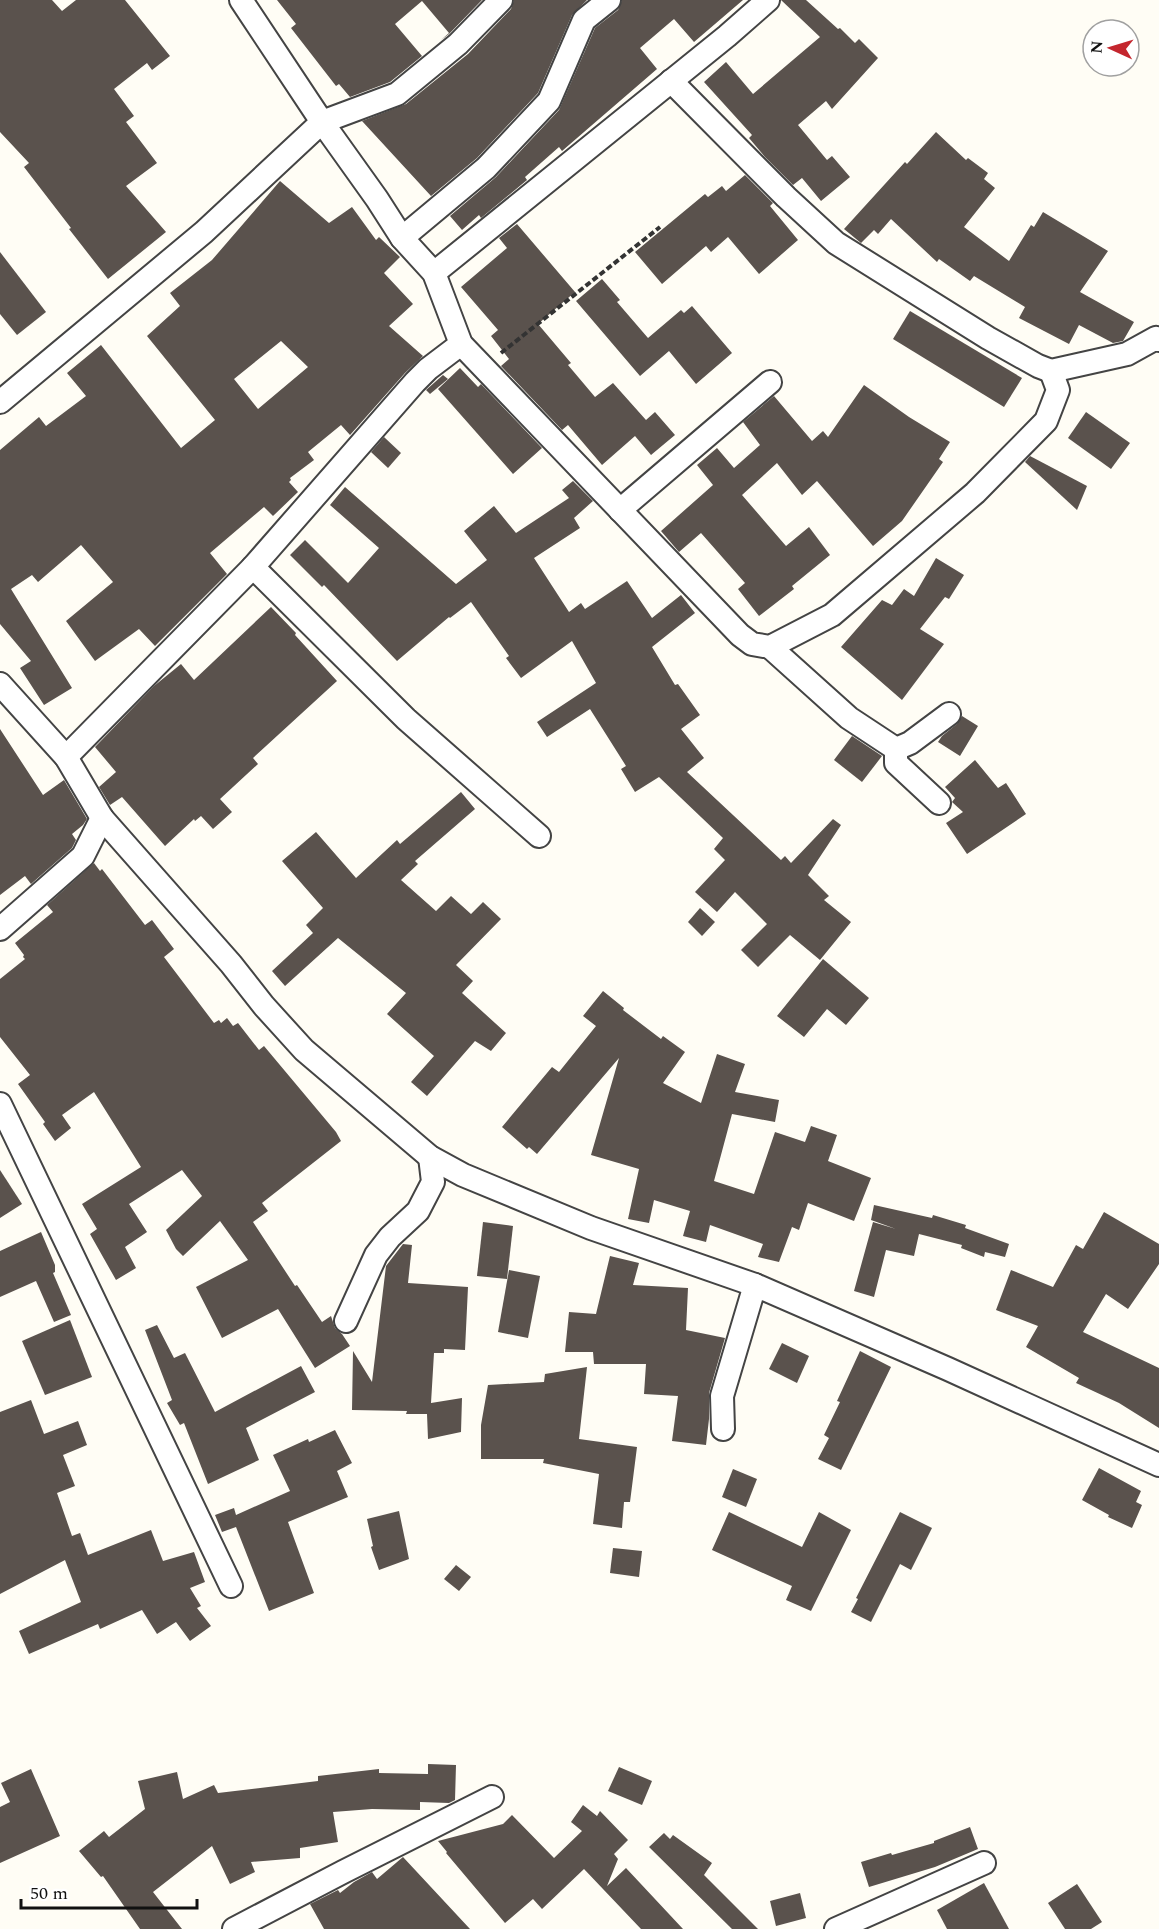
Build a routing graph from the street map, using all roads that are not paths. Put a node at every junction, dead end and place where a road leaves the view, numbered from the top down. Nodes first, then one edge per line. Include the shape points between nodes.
1 (241, 0) edge
2 (501, 0) edge
3 (609, 0) edge
4 (768, 0) edge
5 (671, 81) junction
6 (322, 122) junction
7 (402, 238) junction
8 (434, 273) junction
9 (1159, 340) edge
10 (461, 344) junction
11 (1051, 371) junction
12 (770, 382) dead end
13 (0, 402) edge
14 (620, 510) junction
15 (253, 567) junction
16 (770, 647) junction
17 (4, 697) edge
18 (949, 714) dead end
19 (896, 749) junction
20 (66, 757) junction
21 (939, 803) dead end
22 (102, 818) junction
23 (539, 836) dead end
24 (0, 929) edge
25 (0, 1104) edge
26 (429, 1157) junction
27 (755, 1285) junction
28 (346, 1321) dead end
29 (723, 1429) dead end
30 (1159, 1465) edge
31 (231, 1586) dead end
32 (492, 1797) dead end
33 (984, 1863) dead end
34 (234, 1929) edge
35 (836, 1929) edge

1 - 6 street
2 - 6 street via 458,44 397,94
3 - 7 street via 584,20 549,101 486,168
4 - 5 street
5 - 8 street
5 - 11 street via 836,243 988,338
6 - 7 street
6 - 13 street via 204,232
7 - 8 street
8 - 10 street
9 - 11 street via 1156,338 1127,354
10 - 14 street
10 - 15 street via 415,382
11 - 16 street via 1058,390 1046,421 975,493 832,615
12 - 14 street
14 - 16 street via 740,635 752,644
15 - 20 street
15 - 23 street via 406,719
16 - 19 street via 849,718
17 - 20 street
18 - 19 street
19 - 21 street via 897,763
20 - 22 street
22 - 24 street via 82,856
22 - 26 street via 304,1050
25 - 31 street
26 - 27 street via 591,1228
26 - 28 street via 433,1182 418,1211 376,1255
27 - 29 street via 722,1396
27 - 30 street
32 - 34 street
33 - 35 street

